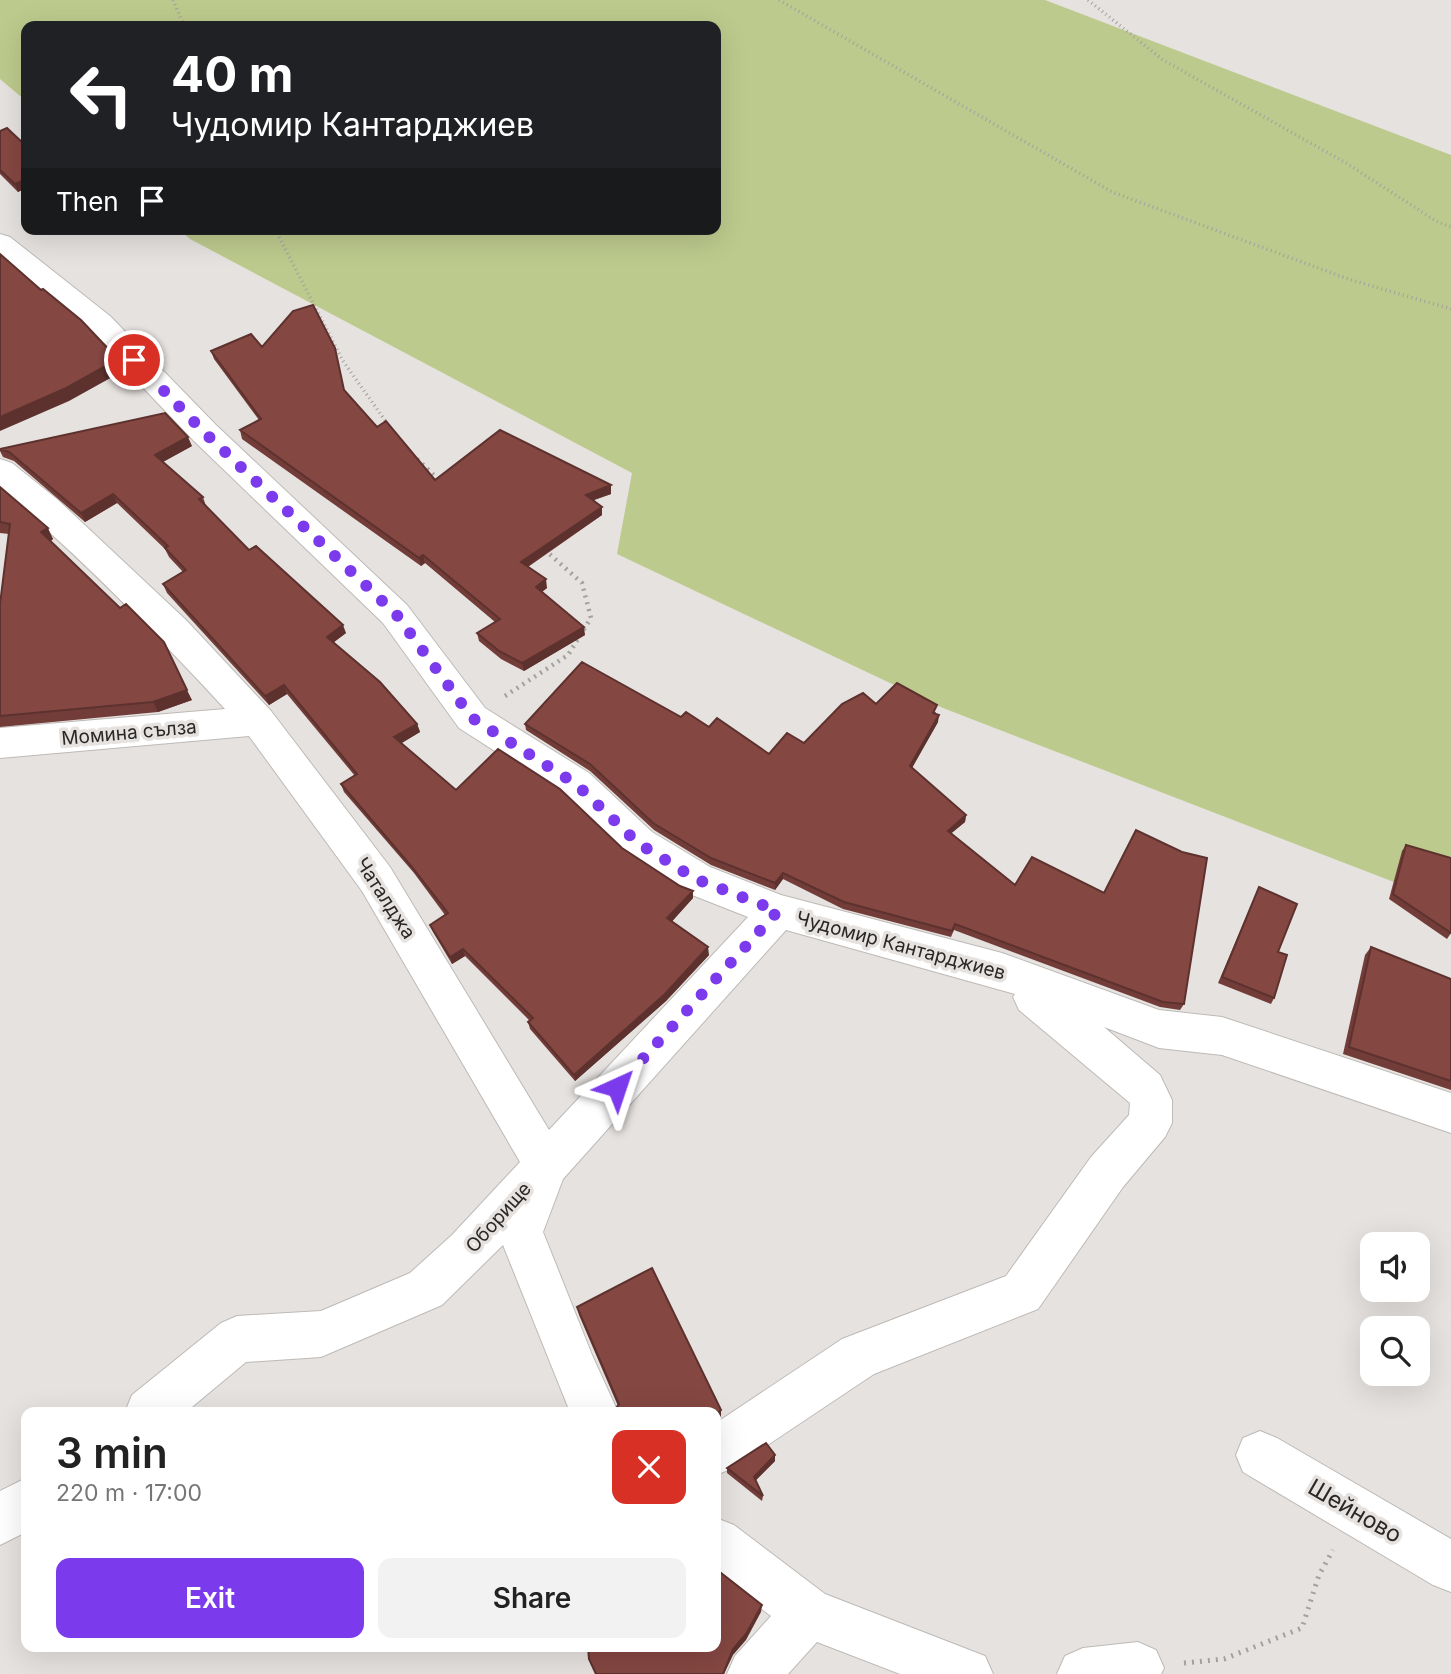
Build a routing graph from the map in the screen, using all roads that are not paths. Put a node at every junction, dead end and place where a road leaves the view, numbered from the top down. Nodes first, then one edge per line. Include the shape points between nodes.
1 (0, 243) edge
2 (0, 471) edge
3 (258, 721) junction
4 (0, 743) edge
5 (778, 911) junction
6 (1002, 971) junction
7 (1451, 1113) edge
8 (546, 1165) junction
9 (155, 1407) edge
10 (592, 1407) edge
11 (721, 1448) edge
12 (1259, 1455) dead end
13 (21, 1506) edge
14 (0, 1520) edge
15 (721, 1547) edge
16 (1451, 1567) edge
17 (809, 1613) junction
18 (943, 1668) edge
19 (1138, 1668) road end
20 (753, 1674) edge
21 (1083, 1674) edge

1 - 5 street, Чудомир Кантарджиев via 99,323 205,433 396,614 472,718 576,784 638,843 696,879
2 - 3 street, Чаталджа via 175,631
3 - 4 street, Момина сълза
3 - 8 street, Чаталджа via 376,879
5 - 6 street, Чудомир Кантарджиев
5 - 8 street, Оборище
6 - 7 street, Чудомир Кантарджиев via 1159,1029 1222,1035
6 - 11 street via 1138,1082 1151,1100 1150,1123 1107,1172 1022,1293 859,1356
8 - 9 street, Оборище via 468,1251 426,1289 321,1334 237,1339
8 - 10 street via 522,1232
12 - 16 street, Шейново
13 - 14 street
15 - 17 street
17 - 18 street
17 - 20 street
19 - 21 street

